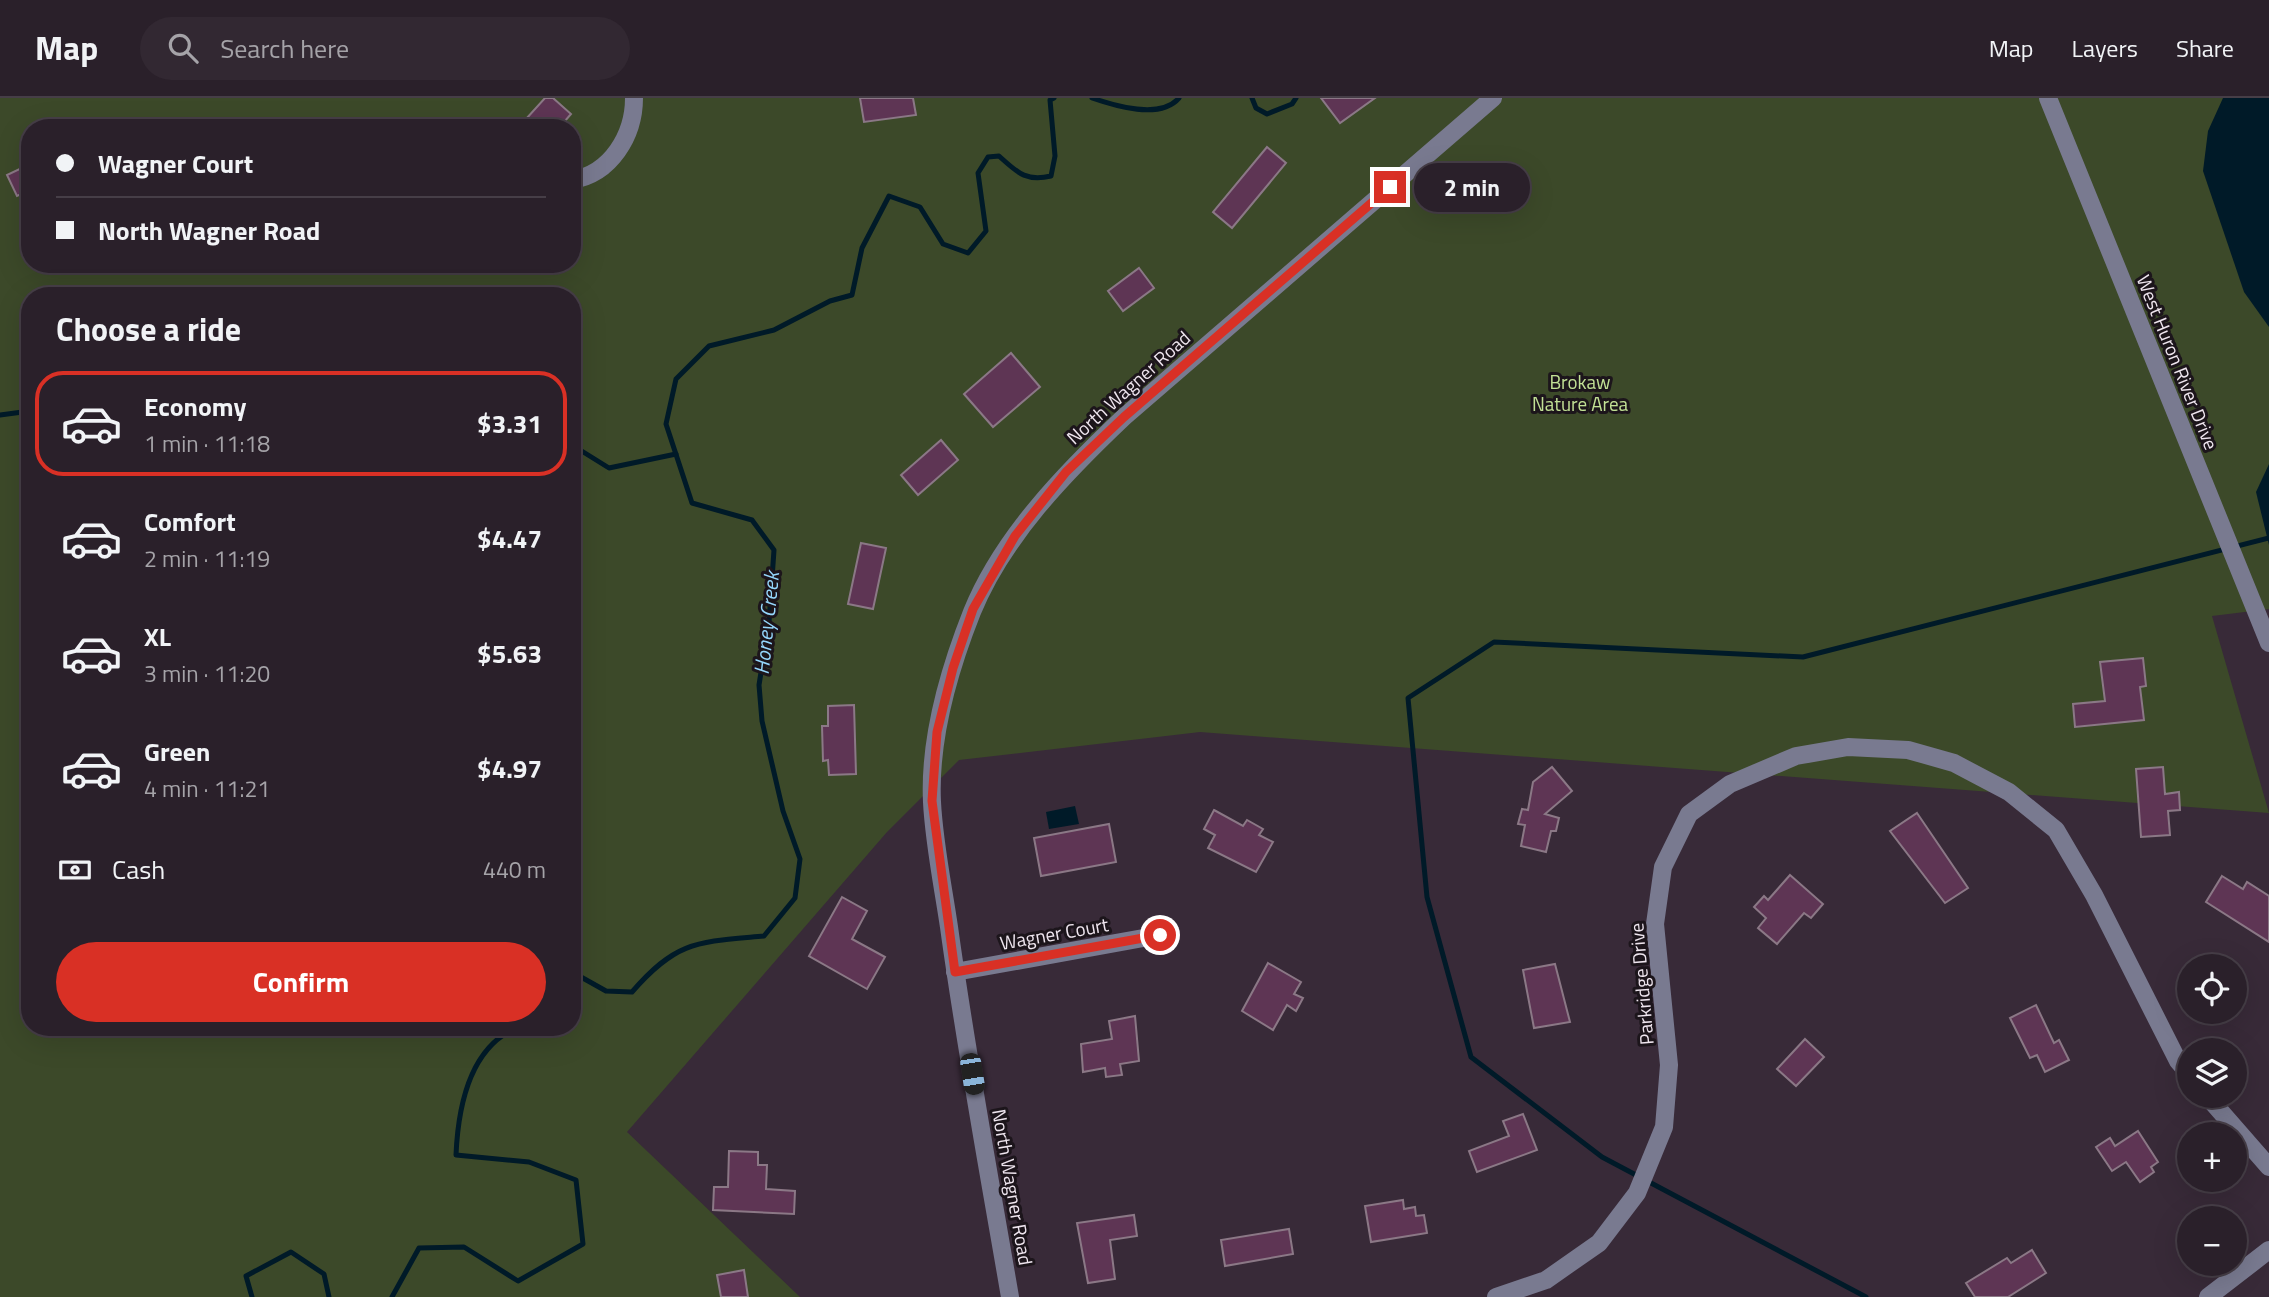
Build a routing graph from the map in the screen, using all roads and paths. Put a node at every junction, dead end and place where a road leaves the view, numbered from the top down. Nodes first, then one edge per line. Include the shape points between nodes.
1 (634, 98) edge
2 (1493, 98) edge
3 (2048, 98) edge
4 (581, 177) edge
5 (2269, 643) edge
6 (1160, 935) dead end
7 (955, 972) junction
8 (2177, 1059) edge
9 (2217, 1108) edge
10 (2269, 1167) edge
11 (2269, 1250) edge
12 (1010, 1297) edge
13 (1496, 1297) edge
14 (2208, 1297) edge

1 - 4 street via 628,132 615,154 601,170
2 - 7 street, North Wagner Road via 1124,417 1066,472 1015,536 973,609 937,732 932,801
3 - 5 street, West Huron River Drive
6 - 7 street, Wagner Court
7 - 12 street, North Wagner Road
8 - 13 street, Parkridge Drive via 2056,830 2009,792 1954,763 1908,750 1849,747 1796,756 1730,784 1689,814 1663,867 1655,924 1670,1065 1664,1127 1637,1193 1599,1243 1546,1280
9 - 10 street
11 - 14 street

